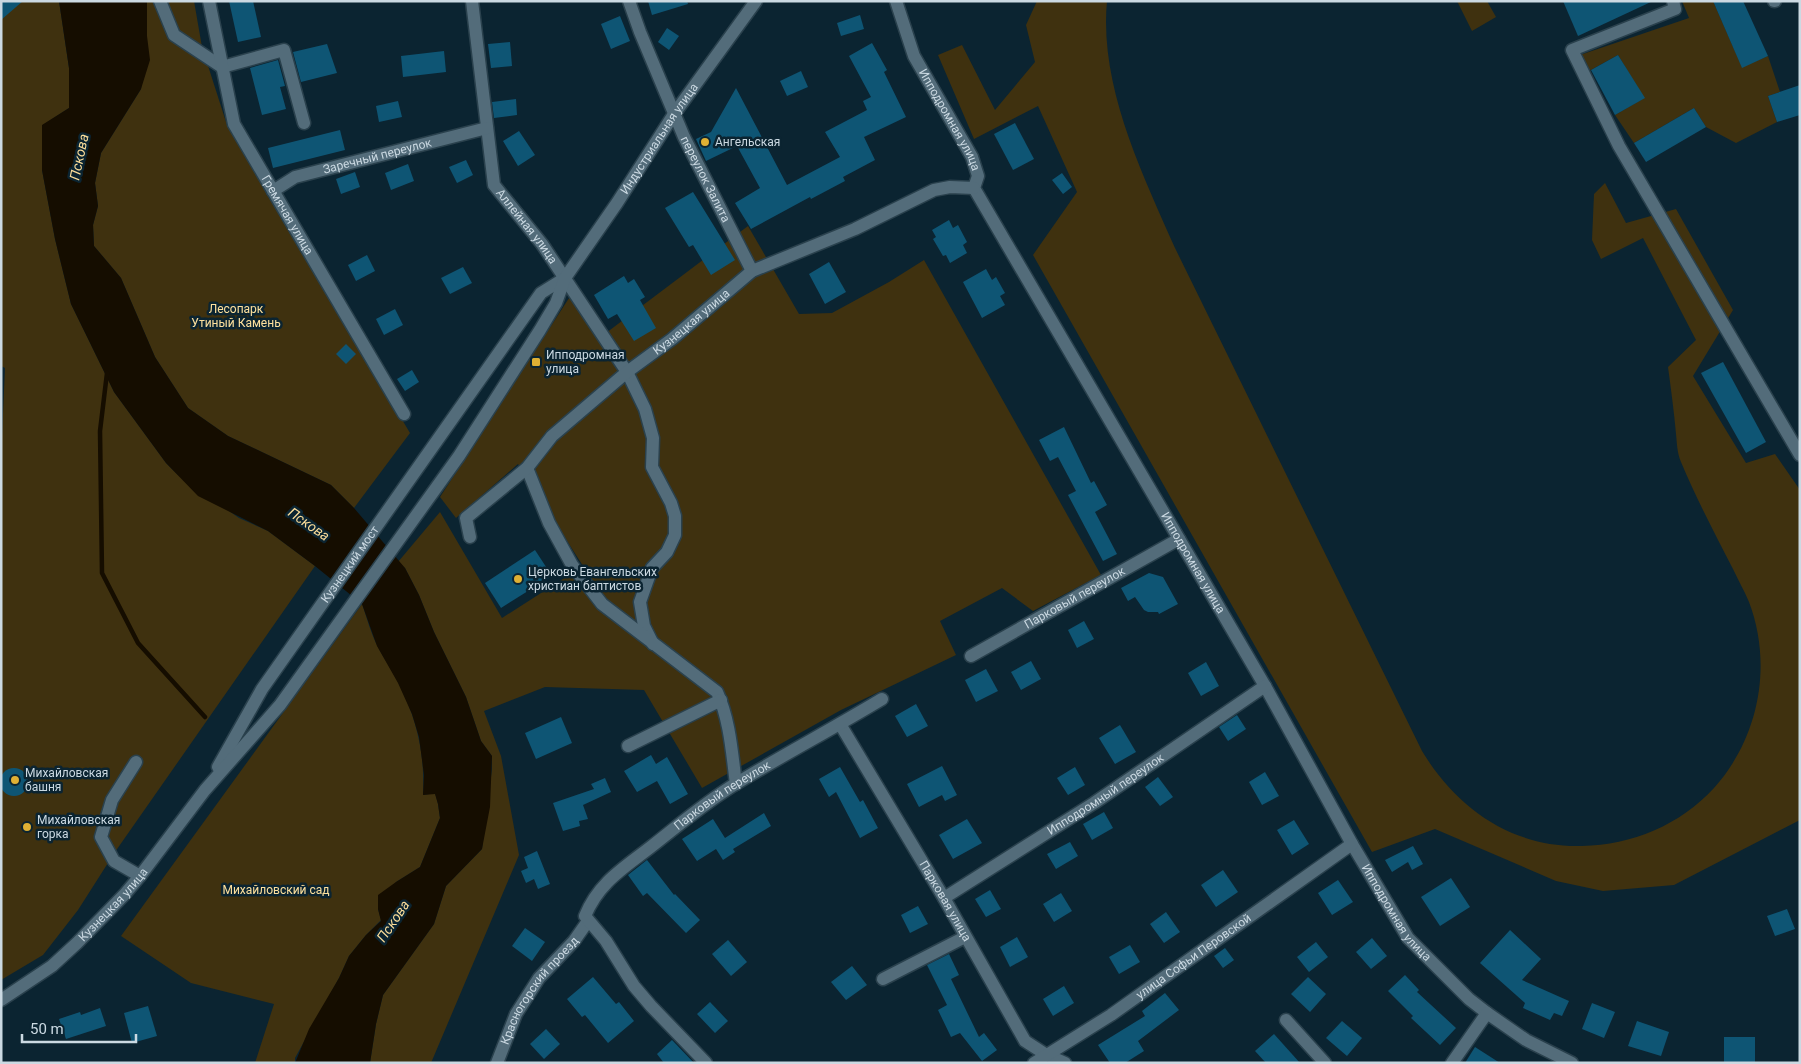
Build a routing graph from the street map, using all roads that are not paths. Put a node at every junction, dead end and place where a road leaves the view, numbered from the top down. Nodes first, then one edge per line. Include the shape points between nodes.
1 (160, 1) edge
2 (209, 1) edge
3 (472, 1) edge
4 (629, 1) edge
5 (756, 1) edge
6 (896, 1) edge
7 (1673, 1) edge
8 (222, 67) junction
9 (674, 114) junction
10 (304, 123) dead end
11 (487, 128) junction
12 (974, 188) junction
13 (273, 191) junction
14 (752, 271) junction
15 (565, 278) junction
16 (627, 372) junction
17 (404, 414) dead end
18 (440, 439) joint
19 (1800, 455) edge
20 (459, 456) joint
21 (527, 468) junction
22 (470, 537) dead end
23 (1179, 539) junction
24 (653, 644) junction
25 (972, 656) dead end
26 (1265, 686) junction
27 (262, 690) joint
28 (882, 699) dead end
29 (721, 700) junction
30 (280, 705) joint
31 (840, 724) junction
32 (628, 746) dead end
33 (136, 762) dead end
34 (736, 784) junction
35 (205, 790) junction
36 (1352, 844) junction
37 (140, 876) junction
38 (944, 898) junction
39 (586, 919) junction
40 (965, 937) junction
41 (883, 979) dead end
42 (1, 1000) edge
43 (1486, 1013) junction
44 (1286, 1020) dead end
45 (1045, 1054) junction
46 (497, 1063) edge
47 (706, 1063) edge
48 (1034, 1063) edge
49 (1065, 1063) edge
50 (1325, 1063) edge
51 (1452, 1063) edge
52 (1572, 1063) edge

1 - 8 street via 174,35
2 - 8 street, Гремячая улица
3 - 11 street, Аллейная улица
4 - 9 street, переулок Залита
5 - 9 street, Индустриальная улица
6 - 12 street, Ипподромная улица via 914,56 972,157 978,176
7 - 19 street via 1676,9 1572,50 1619,146
8 - 10 street via 284,50
8 - 13 street, Гремячая улица via 234,124
9 - 14 street, переулок Залита
9 - 15 street, Индустриальная улица via 618,203
11 - 13 street, Заречный переулок via 295,177
11 - 15 street, Аллейная улица via 494,185
12 - 14 street, Кузнецкая улица via 934,190 855,229
12 - 23 street, Ипподромная улица
13 - 17 street, Гремячая улица
14 - 16 street, Кузнецкая улица via 672,339
15 - 16 street, Аллейная улица
15 - 18 street, Индустриальная улица via 541,293
15 - 20 street, Индустриальная улица via 556,303 540,330
16 - 21 street, Кузнецкая улица via 552,436
16 - 24 street, Аллейная улица via 653,438 652,468 671,503 676,535 667,552 652,568 640,602 644,626
18 - 27 street, Кузнецкий мост
20 - 30 street, Кузнецкий мост
21 - 22 street, Кузнецкая улица via 466,518
21 - 24 street via 549,523 572,565 602,604
23 - 25 street, Парковый переулок
23 - 26 street, Ипподромная улица
24 - 29 street via 717,692
26 - 36 street, Ипподромная улица
26 - 38 street, Ипподромный переулок via 1094,804
27 - 35 street, Кузнецкая улица
28 - 31 street, Парковый переулок
29 - 32 street
29 - 34 street
30 - 35 street, Кузнецкая улица
31 - 34 street, Парковый переулок
31 - 38 street, Парковая улица
33 - 37 street via 112,800 101,837 114,861
34 - 39 street, Парковый переулок via 621,868 590,902
35 - 37 street, Кузнецкая улица
36 - 43 street, Ипподромная улица via 1408,938
36 - 45 street, улица Софьи Перовской via 1111,1015
37 - 42 street, Кузнецкая улица via 78,943 52,966
38 - 40 street, Парковая улица
39 - 46 street, Красногорский проезд via 574,941 539,978 516,1014
39 - 47 street via 606,941 634,986
40 - 41 street
40 - 45 street, Парковая улица via 1025,1041
43 - 51 street
43 - 52 street, Ипподромная улица via 1526,1040
44 - 50 street
45 - 48 street, улица Софьи Перовской
45 - 49 street, Парковая улица

